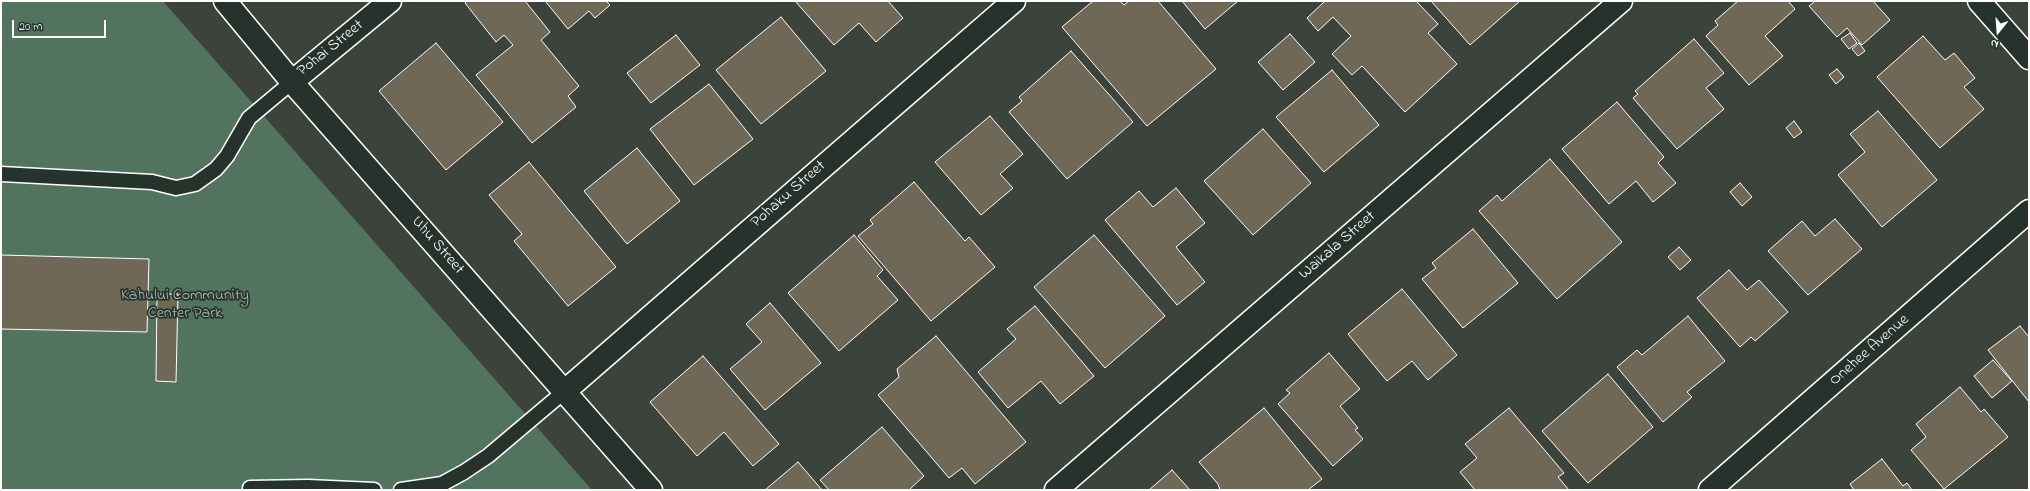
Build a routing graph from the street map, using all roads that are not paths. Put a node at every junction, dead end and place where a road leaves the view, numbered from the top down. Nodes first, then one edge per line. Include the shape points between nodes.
1 (225, 1) edge
2 (390, 1) edge
3 (1014, 1) edge
4 (1621, 1) edge
5 (1979, 1) edge
6 (2029, 58) edge
7 (292, 82) junction
8 (1, 174) edge
9 (2029, 211) edge
10 (564, 391) junction
11 (250, 488) dead end
12 (374, 490) edge
13 (401, 490) edge
14 (652, 490) edge
15 (1056, 490) edge
16 (1710, 490) edge

1 - 7 street, Uhu Street
2 - 7 street, Pohai Street
3 - 10 street, Pohaku Street
4 - 15 street, Waikala Street
5 - 6 street
7 - 8 lane via 249,118 227,156 216,169 195,184 176,188 152,182
7 - 10 street, Uhu Street
9 - 16 street, Onehee Avenue
10 - 13 lane via 488,456 464,472 442,484
10 - 14 street, Uhu Street
11 - 12 lane

